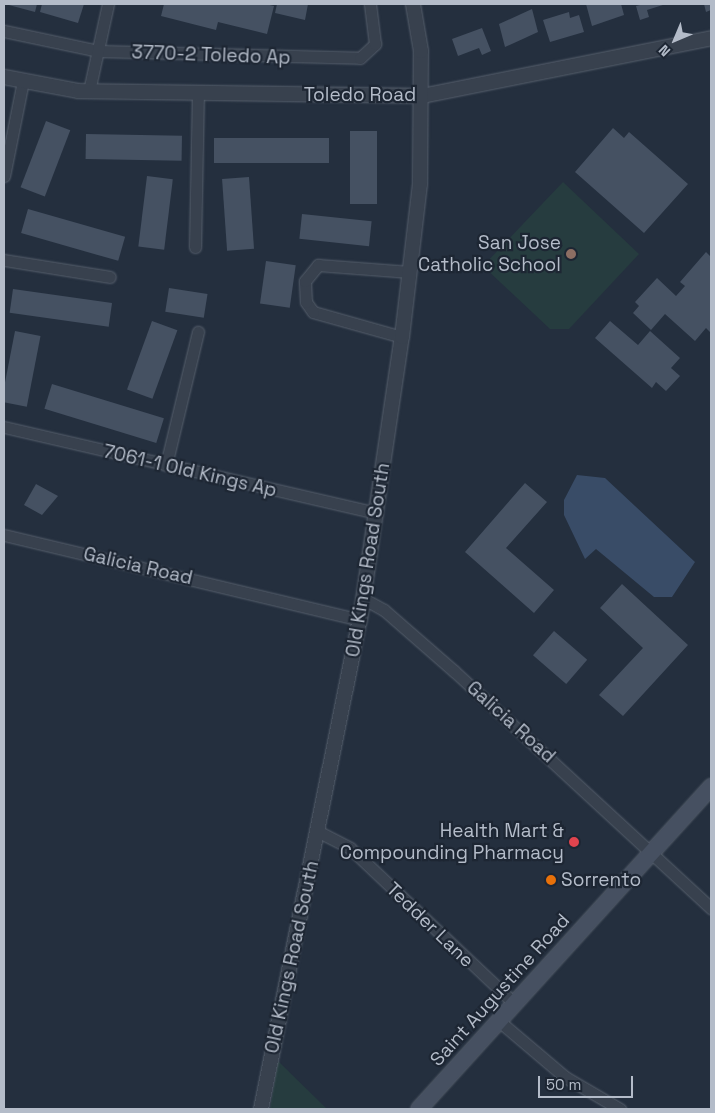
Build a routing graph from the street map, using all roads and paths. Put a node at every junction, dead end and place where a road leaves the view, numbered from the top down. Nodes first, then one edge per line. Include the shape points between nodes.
1 (108, 4) edge
2 (370, 4) edge
3 (413, 4) edge
4 (4, 31) edge
5 (711, 38) edge
6 (98, 51) junction
7 (4, 77) edge
8 (23, 82) junction
9 (89, 91) junction
10 (198, 94) junction
11 (422, 96) junction
12 (4, 176) edge
13 (195, 247) dead end
14 (4, 260) edge
15 (410, 272) junction
16 (110, 277) dead end
17 (198, 332) dead end
18 (402, 337) junction
19 (4, 427) edge
20 (166, 465) junction
21 (377, 513) junction
22 (4, 535) edge
23 (364, 599) junction
24 (360, 620) junction
25 (711, 787) edge
26 (319, 832) junction
27 (652, 854) junction
28 (711, 908) edge
29 (514, 1004) junction
30 (499, 1021) junction
31 (262, 1109) edge
32 (419, 1109) edge
33 (620, 1109) edge

1 - 6 street
2 - 6 street, 3770-2 Toledo Ap via 375,44 360,58
3 - 11 street, Old Kings Road South
4 - 6 street, 3770-2 Toledo Ap
5 - 11 street, Toledo Road
6 - 9 street
7 - 8 street, Toledo Road
8 - 9 street, Toledo Road
8 - 12 street
9 - 10 street, Toledo Road
10 - 11 street, Toledo Road
10 - 13 street
11 - 15 street, Old Kings Road South via 420,184
14 - 16 street
15 - 18 street, Old Kings Road South
15 - 18 street via 318,264 305,281 306,302 313,312
17 - 20 street
18 - 21 street, Old Kings Road South
19 - 20 street, 7061-1 Old Kings Ap
20 - 21 street, 7061-1 Old Kings Ap
21 - 23 street, Old Kings Road South
22 - 24 street, Galicia Road
23 - 24 street, Old Kings Road South
23 - 27 street, Galicia Road via 384,610 454,671
24 - 26 street, Old Kings Road South
25 - 27 main road, Saint Augustine Road
26 - 29 street, Tedder Lane via 350,848
26 - 31 street, Old Kings Road South
27 - 28 street, Galicia Road
27 - 29 main road, Saint Augustine Road
29 - 30 main road, Saint Augustine Road
30 - 32 main road, Saint Augustine Road
30 - 33 street via 565,1077

